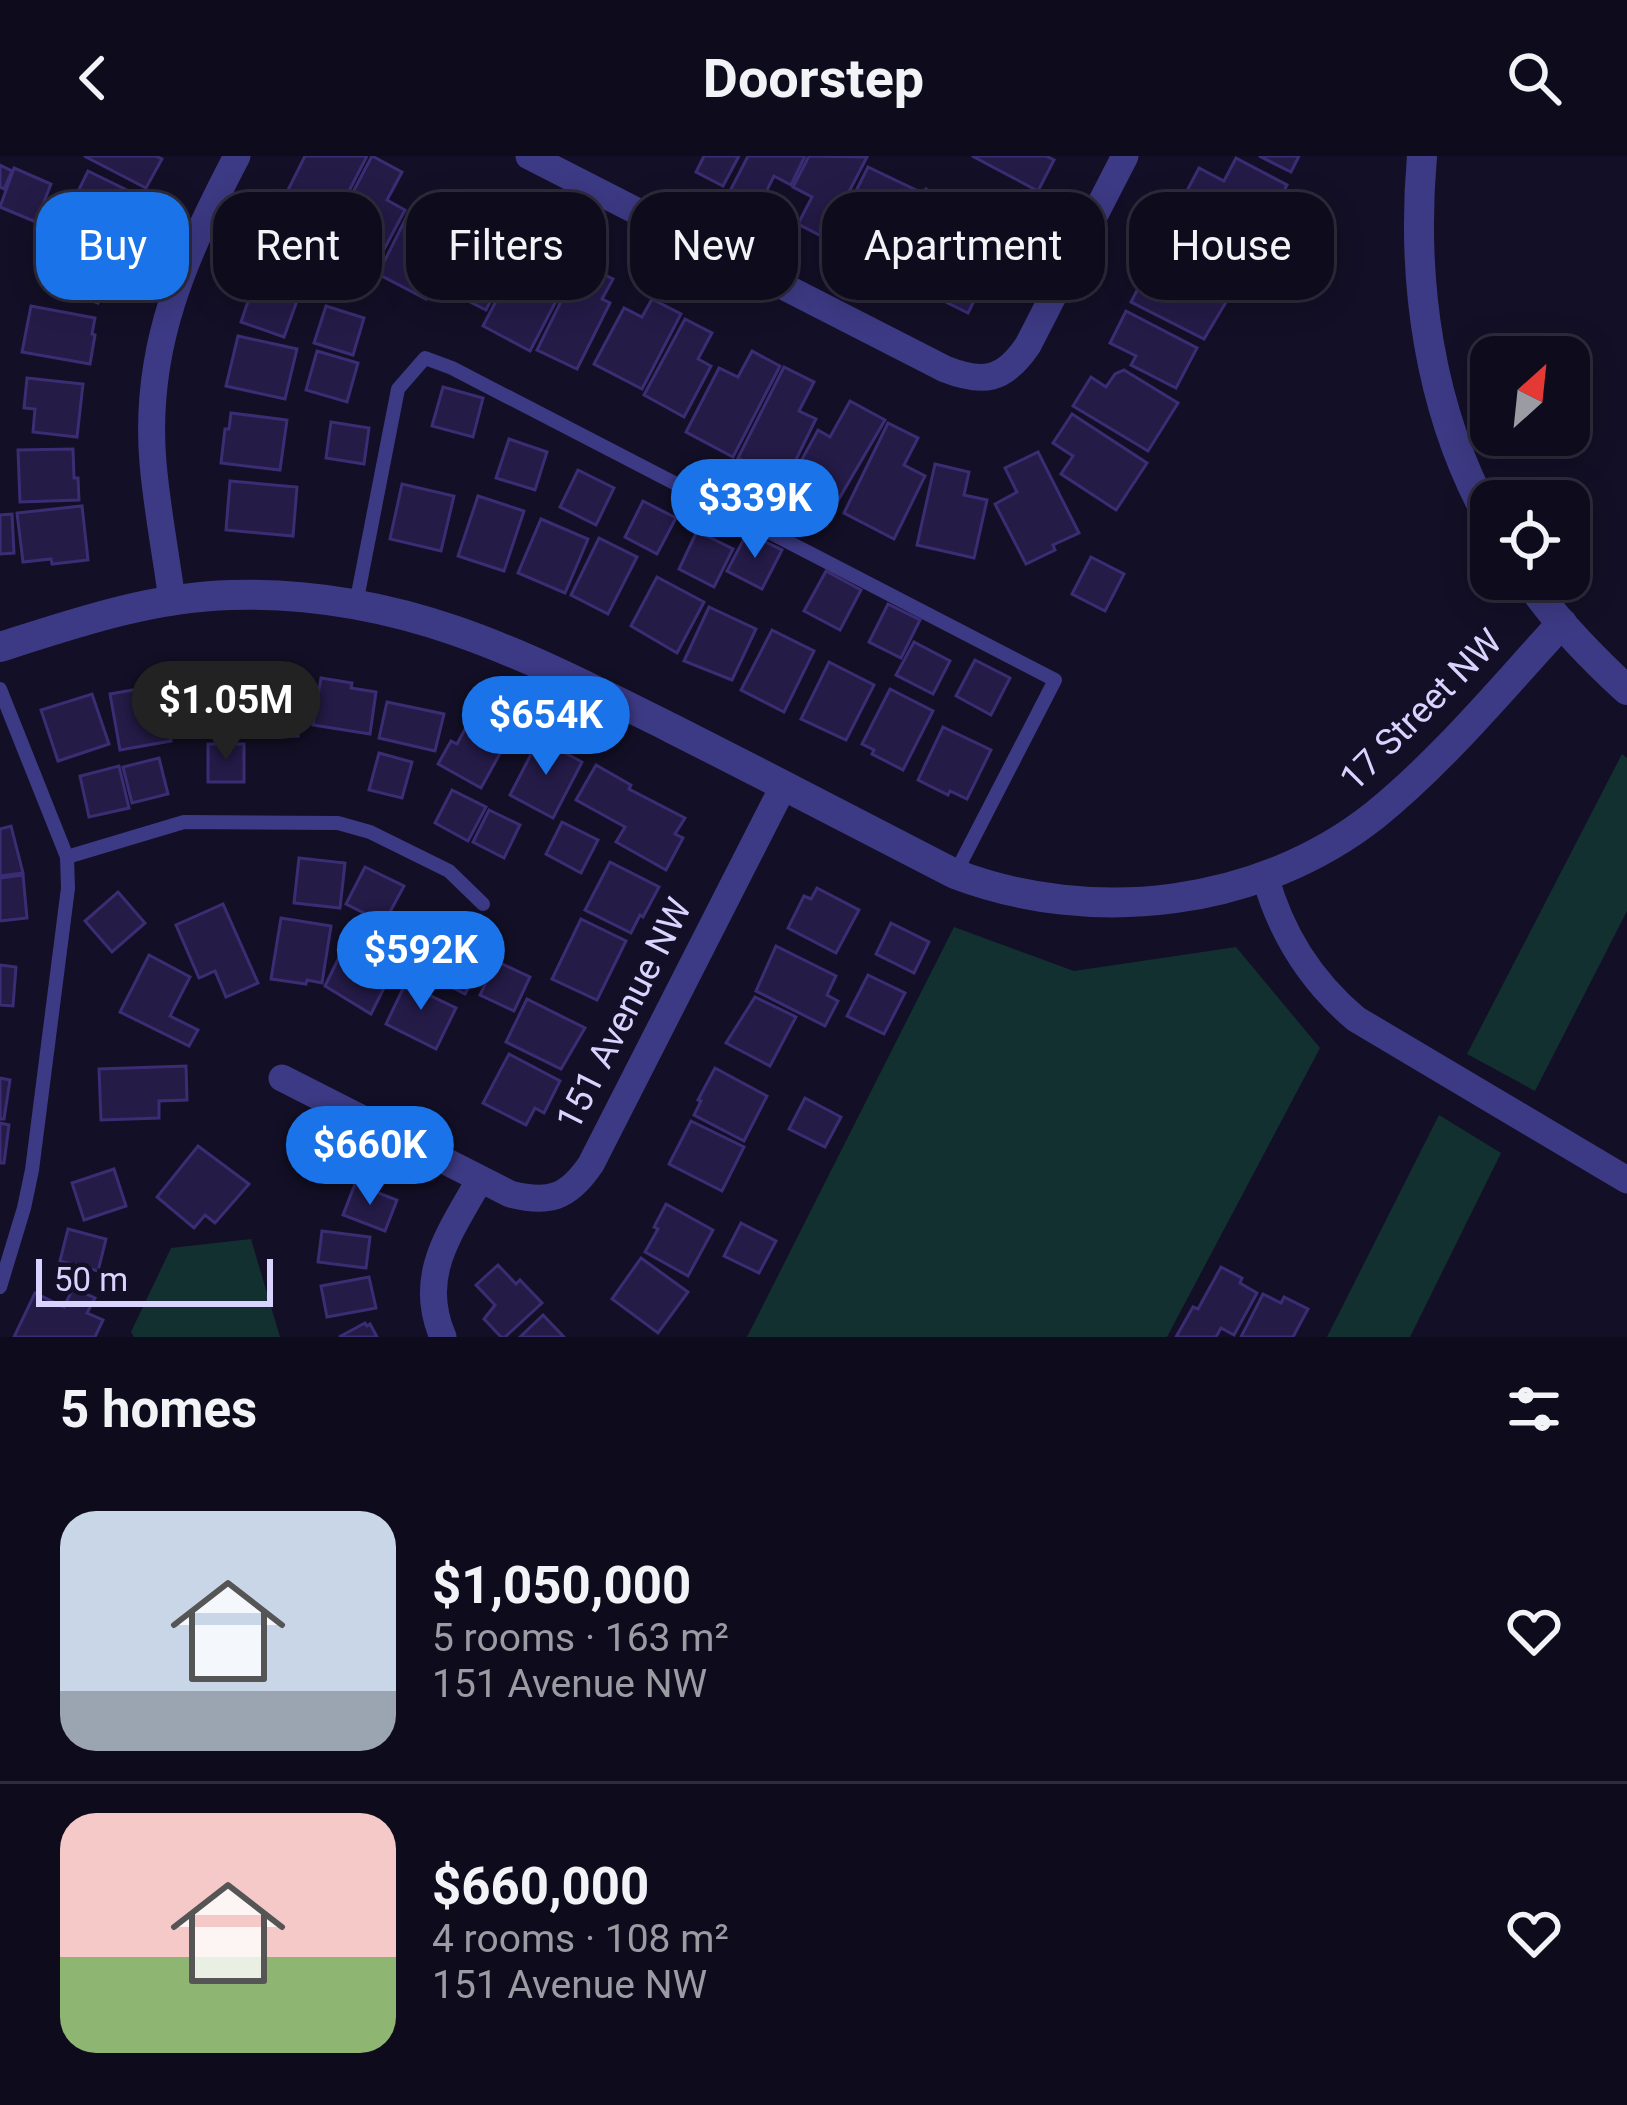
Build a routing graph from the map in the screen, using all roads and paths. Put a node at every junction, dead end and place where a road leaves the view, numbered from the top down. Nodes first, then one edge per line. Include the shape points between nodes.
1 (237, 156) edge
2 (529, 156) edge
3 (1125, 156) edge
4 (1422, 156) edge
5 (1470, 482) edge
6 (172, 600) junction
7 (1544, 600) edge
8 (356, 604) junction
9 (1562, 623) junction
10 (0, 647) edge
11 (0, 689) edge
12 (1627, 690) edge
13 (784, 785) junction
14 (67, 856) junction
15 (955, 874) junction
16 (1265, 876) junction
17 (482, 904) dead end
18 (282, 1078) dead end
19 (480, 1179) junction
20 (1627, 1180) edge
21 (0, 1287) edge
22 (443, 1337) edge

1 - 6 street via 188,253 158,364 153,463
2 - 3 street via 945,369 986,379 1028,345
4 - 5 street via 1426,331
6 - 8 street via 272,595
6 - 10 street
7 - 9 street
8 - 13 street via 497,644
8 - 15 lane via 398,389 425,358 1055,680
9 - 12 street
9 - 16 street, 17 Street NW via 1385,806
11 - 14 lane
13 - 15 street
13 - 19 street, 151 Avenue NW via 581,1179 568,1191 531,1199
14 - 17 lane via 184,822 338,823 449,872
14 - 21 lane via 32,1170
15 - 16 street via 1013,892 1101,902 1188,897
16 - 20 street via 1295,951 1355,1019
18 - 19 street, 151 Avenue NW
19 - 22 street via 434,1274

